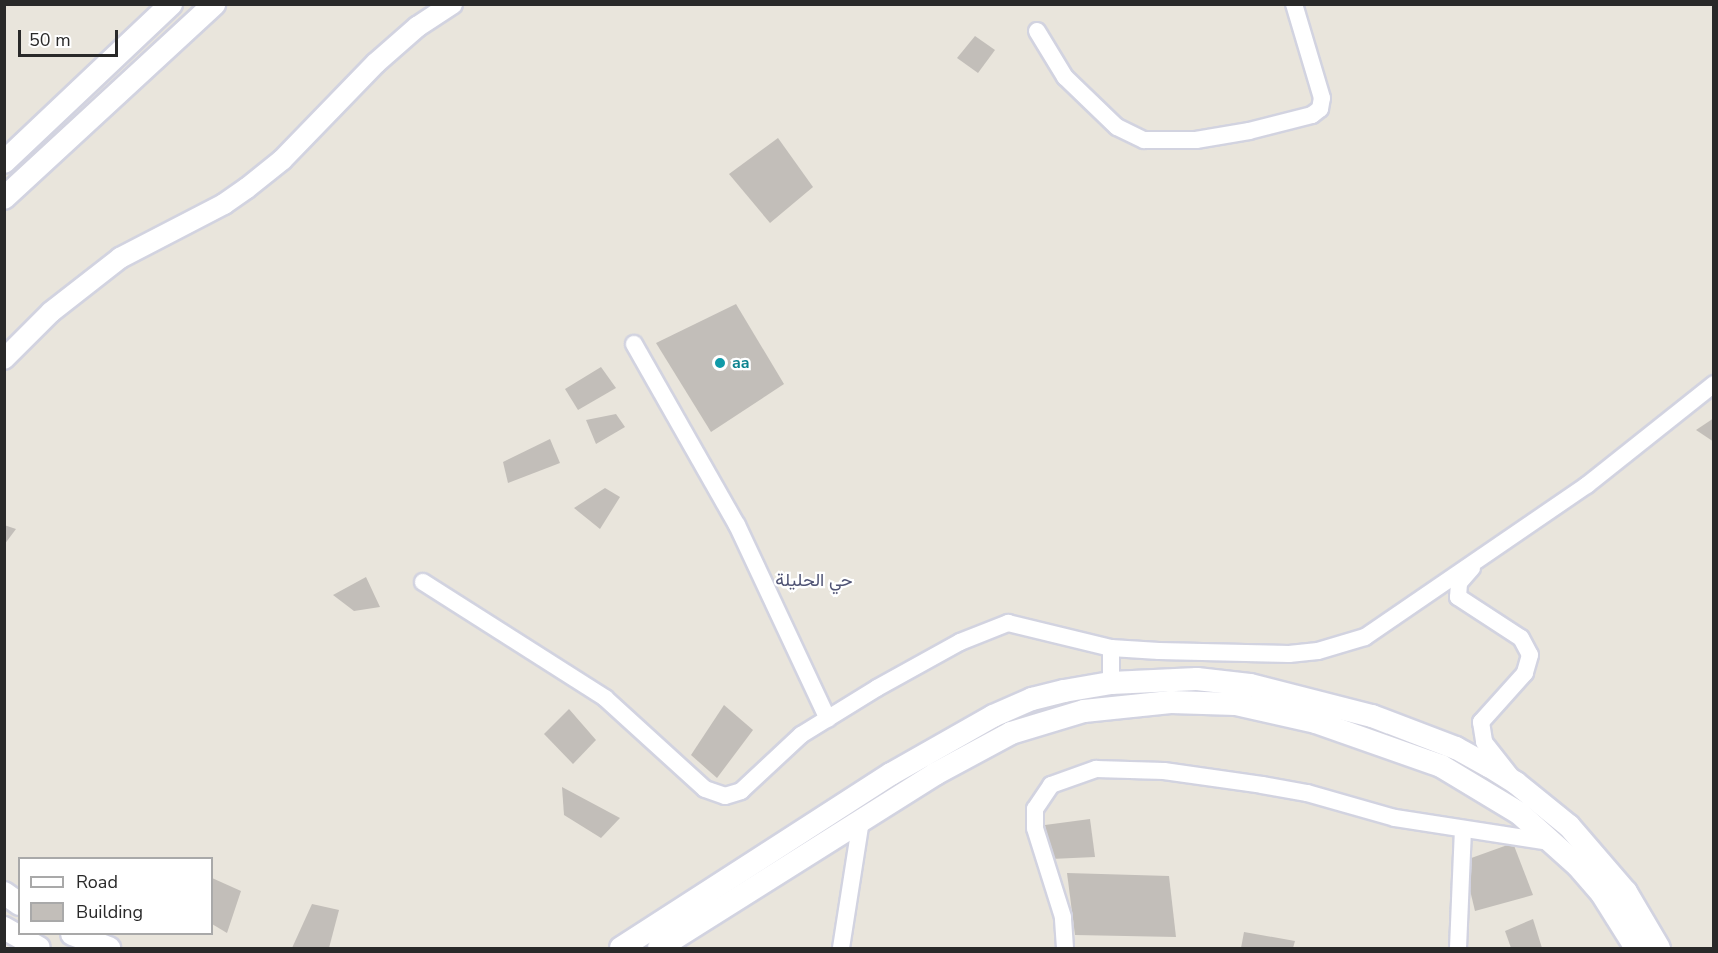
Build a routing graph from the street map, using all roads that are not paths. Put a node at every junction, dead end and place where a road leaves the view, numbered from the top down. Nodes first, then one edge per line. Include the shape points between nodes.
1 (171, 4) edge
2 (214, 4) edge
3 (452, 4) edge
4 (1294, 4) edge
5 (1037, 31) dead end
6 (4, 162) edge
7 (4, 198) edge
8 (634, 344) dead end
9 (4, 359) edge
10 (1713, 384) edge
11 (1485, 553) junction
12 (423, 582) dead end
13 (1110, 648) junction
14 (1111, 683) junction
15 (828, 719) junction
16 (1516, 783) junction
17 (861, 820) junction
18 (1463, 829) junction
19 (1550, 842) junction
20 (4, 893) edge
21 (18, 903) edge
22 (4, 928) edge
23 (77, 935) edge
24 (39, 948) edge
25 (109, 948) edge
26 (621, 948) edge
27 (660, 948) edge
28 (841, 948) edge
29 (1065, 948) edge
30 (1458, 948) edge
31 (1636, 948) edge
32 (1659, 948) edge

1 - 6 main road
2 - 7 main road
3 - 9 street via 376,63 282,160 247,188 225,204 120,258 51,312
4 - 5 street via 1322,98 1320,109 1312,115 1249,131 1196,140 1144,140 1117,128 1065,77
8 - 15 street via 728,506
10 - 11 street via 1587,485
11 - 13 street via 1424,599 1365,637 1344,645 1289,654
11 - 16 street via 1456,590 1464,603 1521,638 1530,655 1525,673 1481,722 1484,742
12 - 15 street via 605,698 705,789 719,796 741,791 788,746
13 - 14 street
13 - 15 street via 1008,623 905,671
14 - 16 main road via 1197,679 1315,699 1456,748
14 - 26 main road via 1032,699 937,745
16 - 32 main road via 1569,826 1599,859 1632,900
17 - 19 main road via 935,774 1011,734 1084,711 1182,702 1236,704 1316,722 1411,754 1484,789
17 - 27 main road
17 - 28 street
18 - 19 street
18 - 29 street via 1395,818 1307,793 1262,785 1116,768 1080,773 1051,785 1035,809 1037,836 1063,917
18 - 30 street
19 - 31 main road via 1602,894
20 - 21 main road
22 - 24 main road
23 - 25 main road

